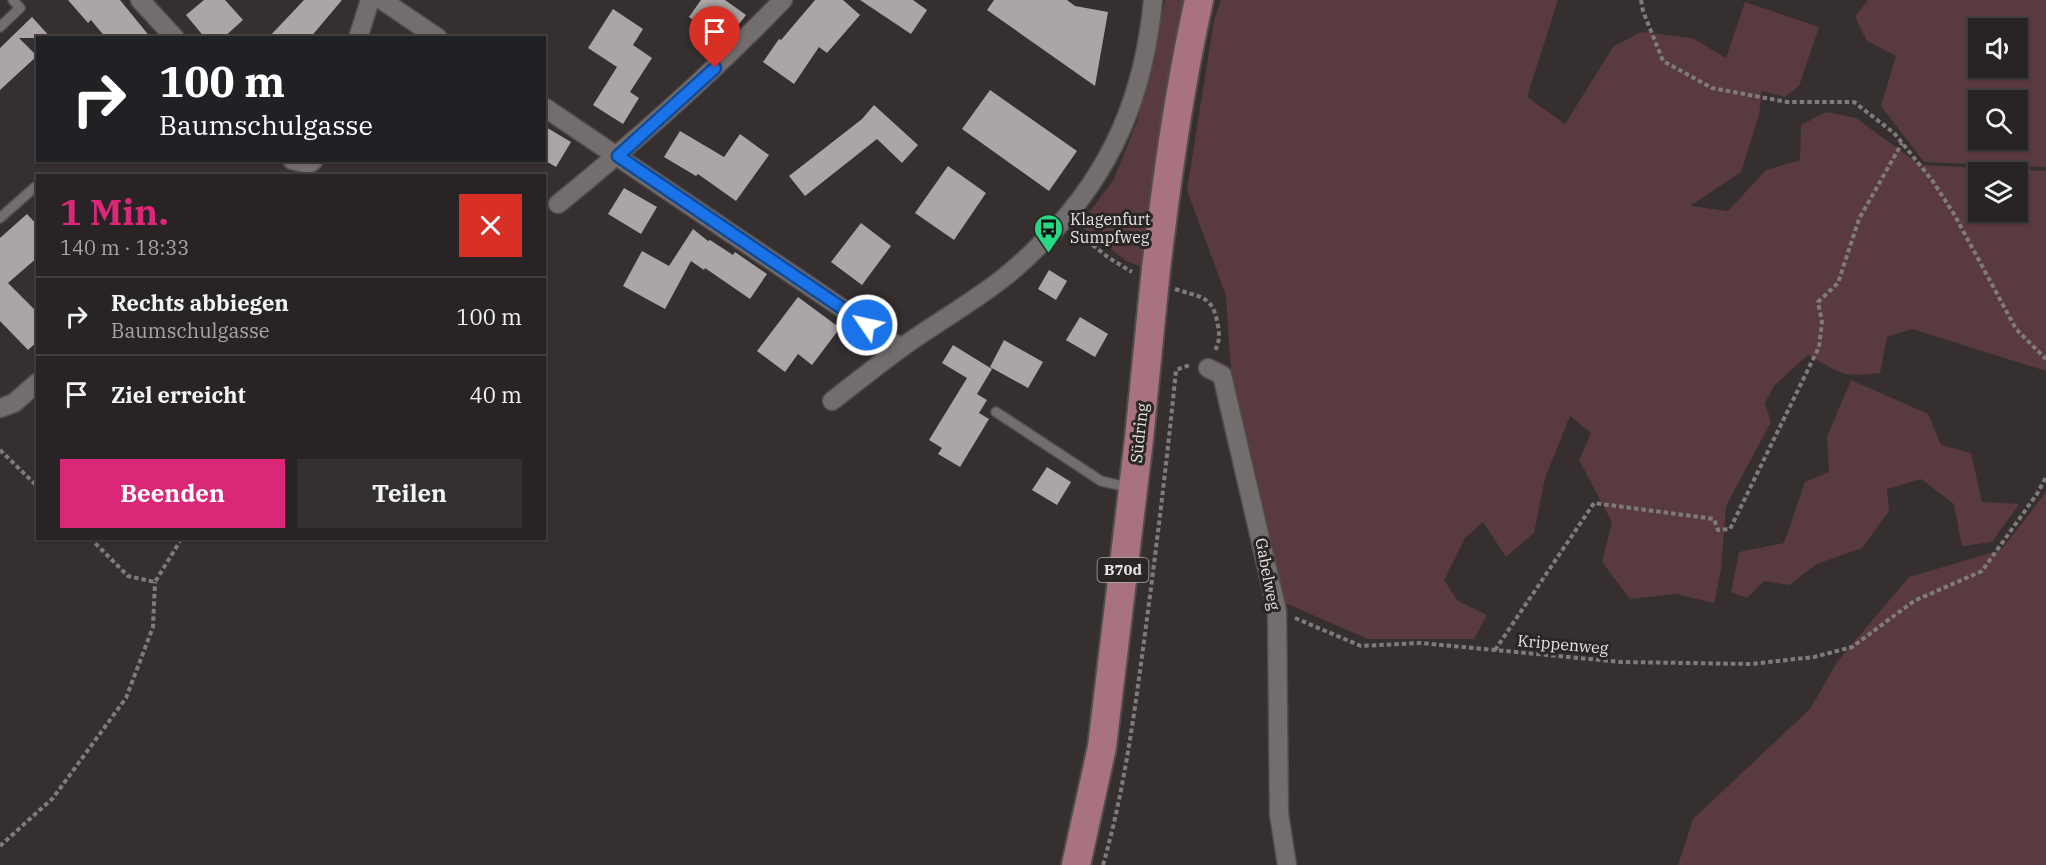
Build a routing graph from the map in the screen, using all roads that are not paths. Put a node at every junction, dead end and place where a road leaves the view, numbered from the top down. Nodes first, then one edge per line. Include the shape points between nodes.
1 (13, 0) edge
2 (140, 0) edge
3 (370, 0) edge
4 (381, 0) edge
5 (783, 0) edge
6 (1153, 0) edge
7 (1199, 0) edge
8 (0, 27) edge
9 (173, 36) edge
10 (359, 36) edge
11 (435, 36) edge
12 (546, 108) edge
13 (618, 156) junction
14 (36, 187) dead end
15 (558, 204) dead end
16 (0, 218) edge
17 (901, 348) junction
18 (1208, 368) road end
19 (36, 384) edge
20 (832, 401) dead end
21 (0, 408) edge
22 (996, 412) dead end
23 (1133, 488) junction
24 (1076, 865) edge
25 (1287, 865) edge

1 - 8 lane via 20,8
2 - 9 street
3 - 10 street
4 - 11 street
5 - 13 street
6 - 17 street via 1140,80 1125,123 1095,181 1031,254 1003,278
7 - 23 main road, Südring / B70d, bridge via 1170,158
12 - 13 street
13 - 15 street
13 - 17 street
14 - 16 lane
17 - 20 street
18 - 25 street, Gabelweg via 1222,375 1277,611 1279,814
19 - 21 street via 14,403
22 - 23 lane via 1101,481
23 - 24 main road, Südring / B70d via 1102,747

